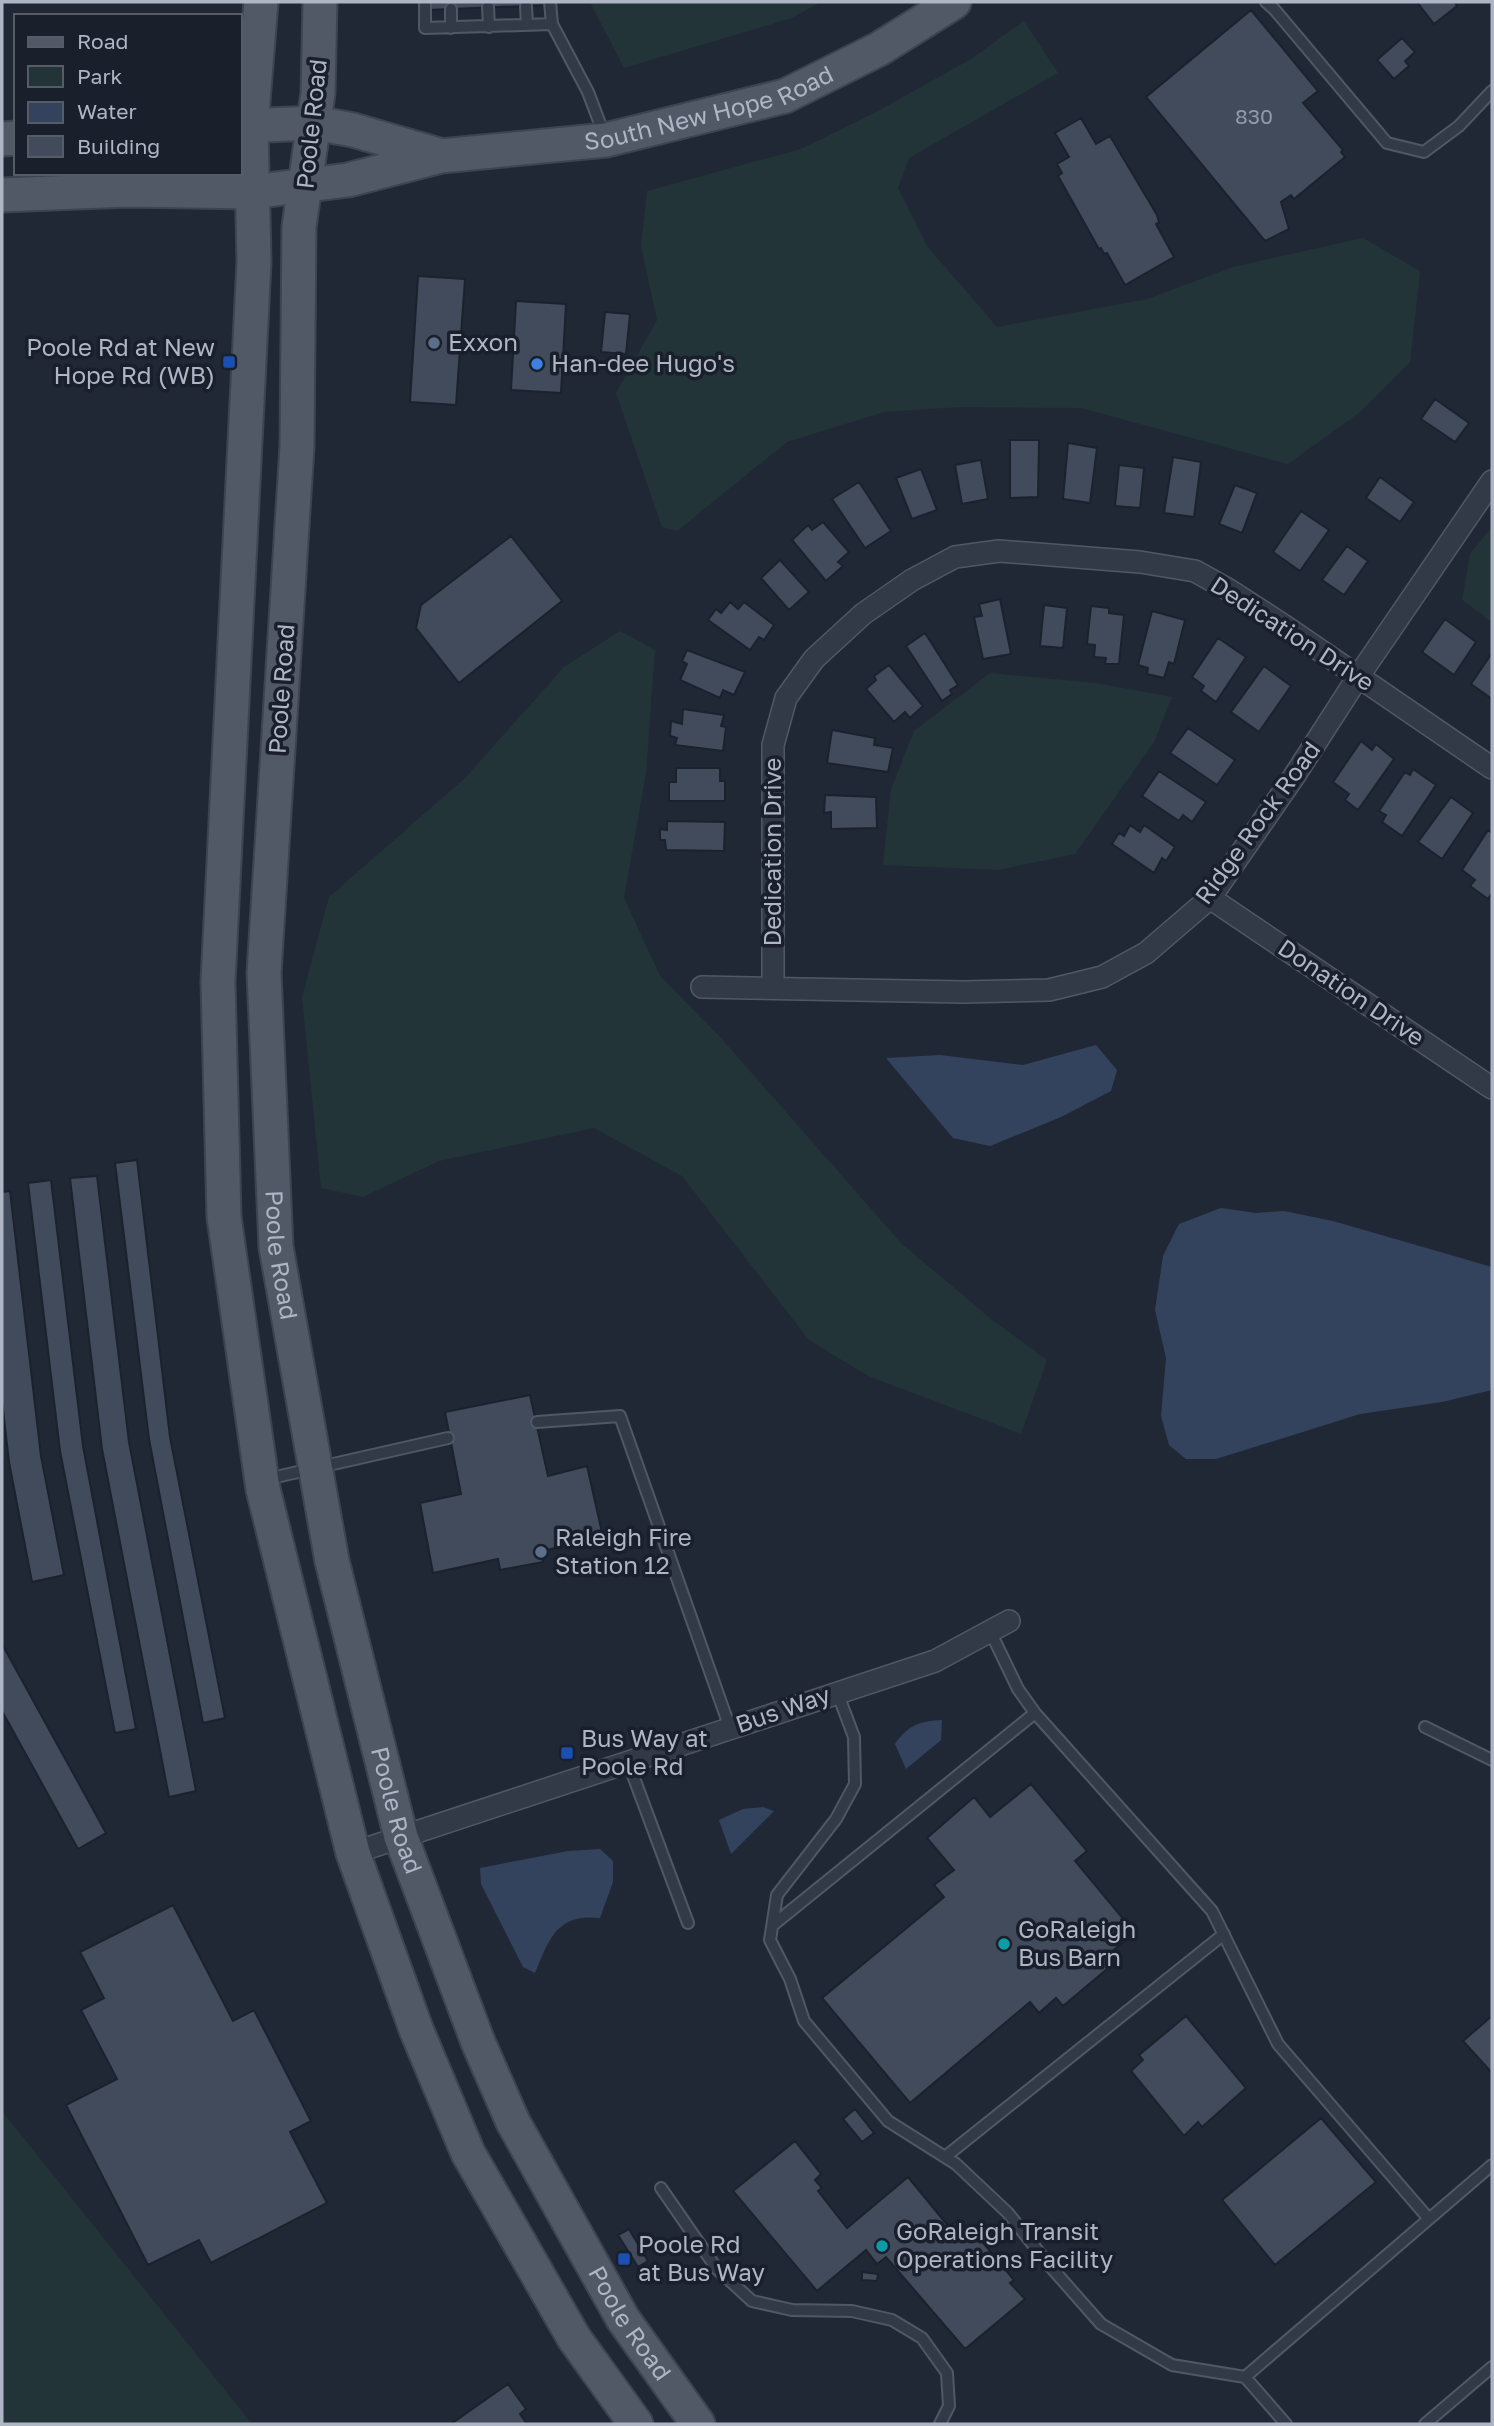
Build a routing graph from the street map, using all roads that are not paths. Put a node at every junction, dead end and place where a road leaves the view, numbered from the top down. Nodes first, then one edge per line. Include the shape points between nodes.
1 (261, 2) edge
2 (320, 2) edge
3 (425, 2) edge
4 (550, 2) edge
5 (954, 2) edge
6 (1266, 2) edge
7 (526, 6) dead end
8 (488, 8) dead end
9 (451, 9) dead end
10 (552, 24) junction
11 (527, 25) junction
12 (489, 27) junction
13 (451, 28) junction
14 (1492, 90) edge
15 (315, 122) junction
16 (245, 126) edge
17 (606, 140) junction
18 (441, 156) junction
19 (307, 185) junction
20 (252, 192) junction
21 (2, 195) edge
22 (1492, 481) edge
23 (1358, 677) junction
24 (1492, 768) edge
25 (1210, 898) junction
26 (264, 974) junction
27 (218, 982) junction
28 (702, 987) dead end
29 (773, 988) junction
30 (1492, 1087) edge
31 (537, 1422) dead end
32 (448, 1438) dead end
33 (316, 1470) junction
34 (261, 1480) junction
35 (1009, 1621) dead end
36 (990, 1630) junction
37 (837, 1692) junction
38 (1035, 1713) junction
39 (1424, 1727) dead end
40 (730, 1728) junction
41 (1492, 1760) edge
42 (628, 1762) junction
43 (401, 1837) junction
44 (353, 1853) junction
45 (688, 1923) dead end
46 (773, 1925) junction
47 (1224, 1934) junction
48 (945, 2157) junction
49 (1492, 2165) edge
50 (661, 2188) dead end
51 (1429, 2219) junction
52 (1492, 2367) edge
53 (1245, 2377) junction
54 (636, 2424) edge
55 (698, 2424) edge
56 (940, 2424) edge
57 (1286, 2424) edge
58 (1425, 2424) edge

1 - 16 main road, Poole Road
2 - 15 main road, Poole Road
3 - 13 lane via 425,29
4 - 10 lane
5 - 17 main road, South New Hope Road via 878,50 785,96
6 - 14 lane via 1387,144 1424,152 1459,126
7 - 11 lane
8 - 12 lane
9 - 13 lane
10 - 11 lane
10 - 17 lane via 588,92
11 - 12 lane
12 - 13 lane
15 - 16 main road, South New Hope Road
15 - 18 main road, South New Hope Road
15 - 19 main road, Poole Road
16 - 20 main road, Poole Road
17 - 18 main road, South New Hope Road
18 - 19 main road, South New Hope Road via 348,180
19 - 20 main road, South New Hope Road
19 - 26 main road, Poole Road via 299,227 298,446
20 - 21 main road, South New Hope Road
20 - 27 main road, Poole Road via 254,262
22 - 23 street, Ridge Rock Road
23 - 24 street, Dedication Drive
23 - 25 street, Ridge Rock Road
23 - 29 street, Dedication Drive via 1195,571 999,551 955,557 863,614 814,659 786,698 773,745
25 - 29 street, Ridge Rock Road via 1146,953 1102,977 1048,990
25 - 30 street, Donation Drive
26 - 27 main road
26 - 33 main road, Poole Road via 276,1247
27 - 34 main road, Poole Road via 223,1217
28 - 29 street, Ridge Rock Road
31 - 40 lane via 620,1416
32 - 33 lane
33 - 34 lane
33 - 43 main road, Poole Road via 332,1561
34 - 44 main road, Poole Road
35 - 36 street, Bus Way
36 - 37 street, Bus Way via 935,1661
36 - 38 lane via 1018,1689
37 - 40 street, Bus Way
37 - 46 lane via 854,1737 855,1784 836,1819 777,1895
38 - 46 lane
38 - 47 lane via 1212,1911
39 - 41 lane
40 - 42 street, Bus Way
42 - 43 street, Bus Way
42 - 45 lane
43 - 44 street, Bus Way
43 - 55 main road, Poole Road via 513,2122 623,2319
44 - 54 main road, Poole Road via 416,2029 468,2153 574,2338
46 - 48 lane via 770,1940 804,2021 888,2121
47 - 48 lane
47 - 51 lane via 1278,2044
48 - 53 lane via 1008,2213 1101,2324 1172,2365
49 - 51 lane
50 - 56 lane via 717,2269 752,2301 792,2310 852,2311 892,2320 922,2338 947,2373 949,2406
51 - 53 lane
52 - 58 lane
53 - 57 lane

